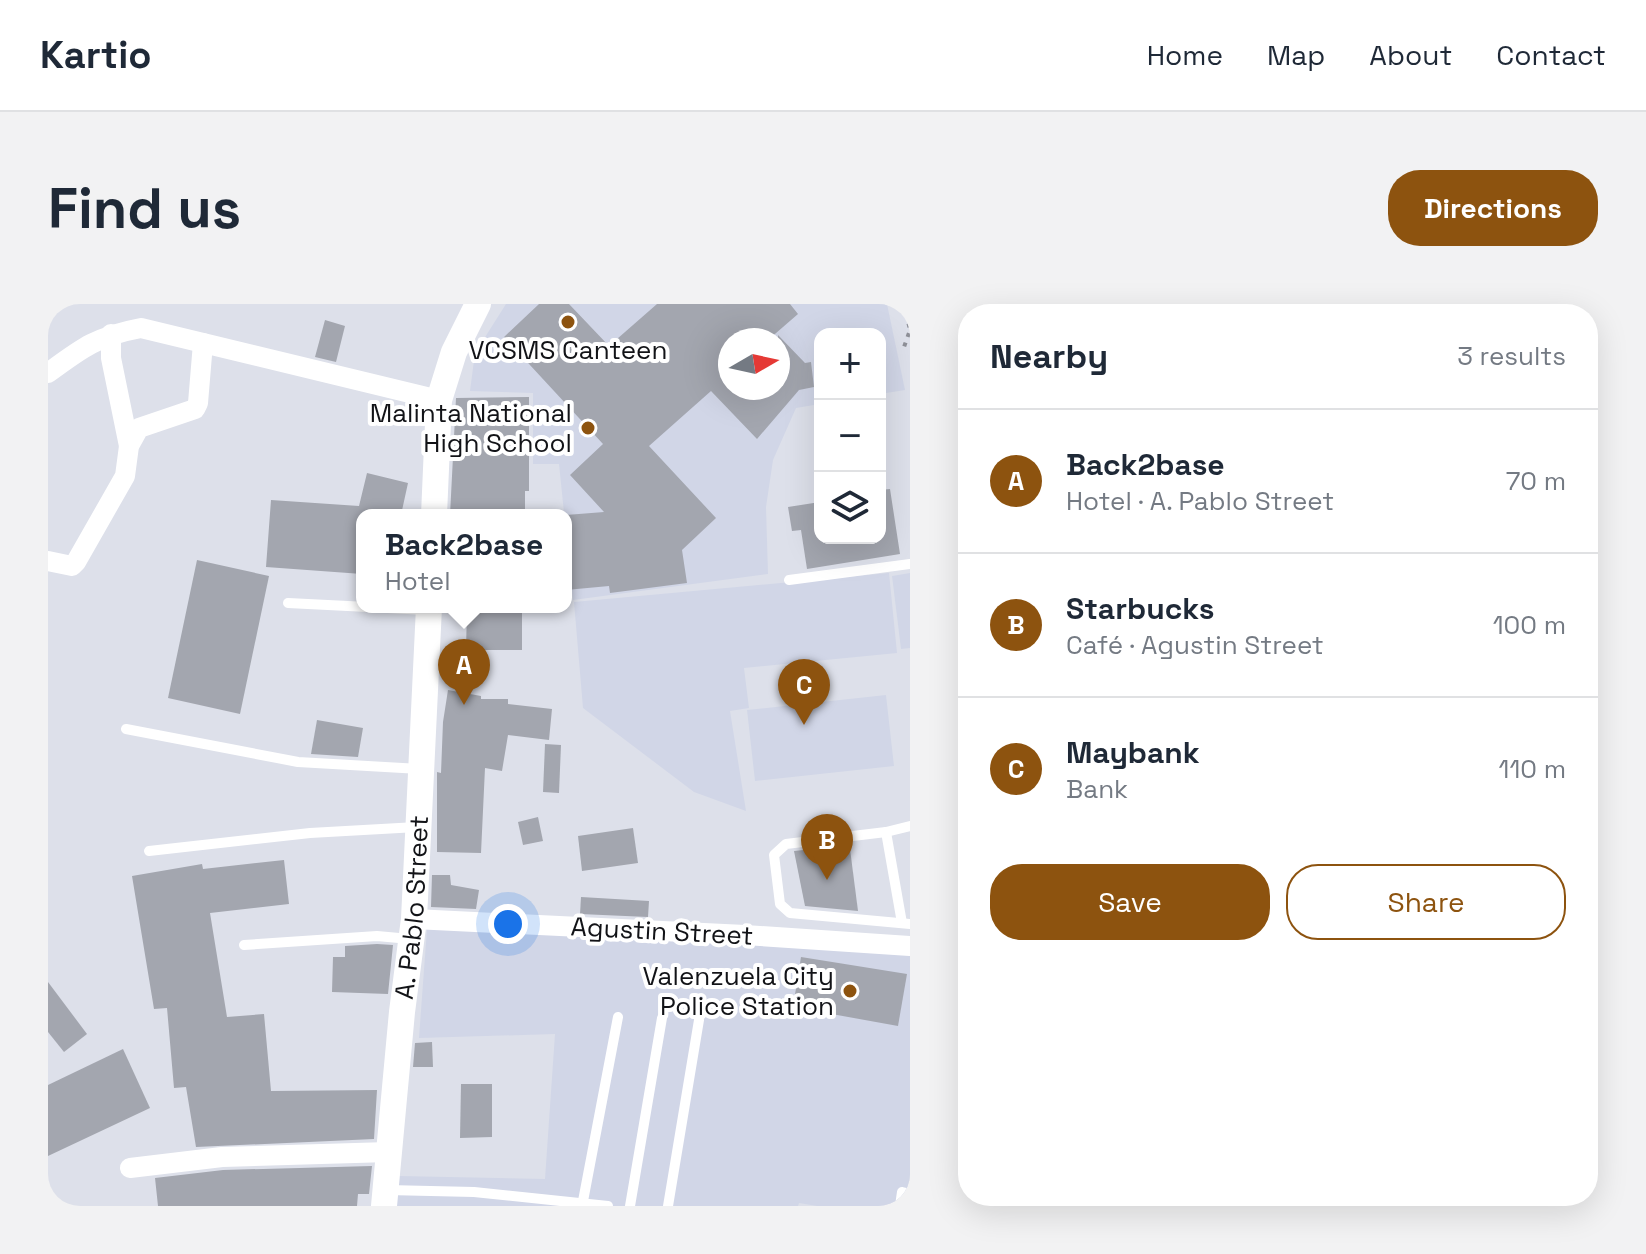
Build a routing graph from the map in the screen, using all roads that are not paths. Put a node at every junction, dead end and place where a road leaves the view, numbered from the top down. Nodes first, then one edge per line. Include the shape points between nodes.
1 (478, 304) edge
2 (111, 334) junction
3 (203, 343) junction
4 (48, 373) edge
5 (439, 400) junction
6 (129, 446) junction
7 (434, 509) edge
8 (48, 561) edge
9 (910, 564) edge
10 (789, 580) dead end
11 (288, 603) dead end
12 (356, 606) edge
13 (429, 613) edge
14 (126, 729) dead end
15 (422, 769) junction
16 (910, 826) edge
17 (419, 827) junction
18 (886, 832) junction
19 (149, 851) dead end
20 (906, 923) edge
21 (413, 929) junction
22 (244, 945) dead end
23 (910, 946) edge
24 (618, 1017) dead end
25 (662, 1018) dead end
26 (699, 1020) dead end
27 (389, 1152) junction
28 (130, 1168) dead end
29 (469, 1194) junction
30 (910, 1194) edge
31 (385, 1198) edge
32 (583, 1201) junction
33 (465, 1206) edge
34 (608, 1206) edge
35 (630, 1206) edge
36 (668, 1206) edge
37 (900, 1206) edge

1 - 5 street via 454,352
2 - 3 street via 141,328
2 - 4 street
2 - 6 street
3 - 5 street
3 - 6 street via 195,409 139,428
5 - 7 street
6 - 8 street via 125,476 76,562 72,566
9 - 10 lane
11 - 12 lane
13 - 15 street, A. Pablo Street
14 - 15 lane via 298,762
15 - 17 street, A. Pablo Street
16 - 18 lane
17 - 19 lane
17 - 21 street, A. Pablo Street
18 - 20 lane
18 - 20 lane via 779,848 774,855 780,904 802,916
21 - 22 lane
21 - 23 street, Agustin Street via 745,935
21 - 27 street, A. Pablo Street
24 - 32 lane
25 - 35 lane
26 - 36 lane
27 - 28 street via 222,1157
27 - 31 street, A. Pablo Street
29 - 31 lane
29 - 32 lane
29 - 33 lane
30 - 37 lane via 902,1192
32 - 34 lane

